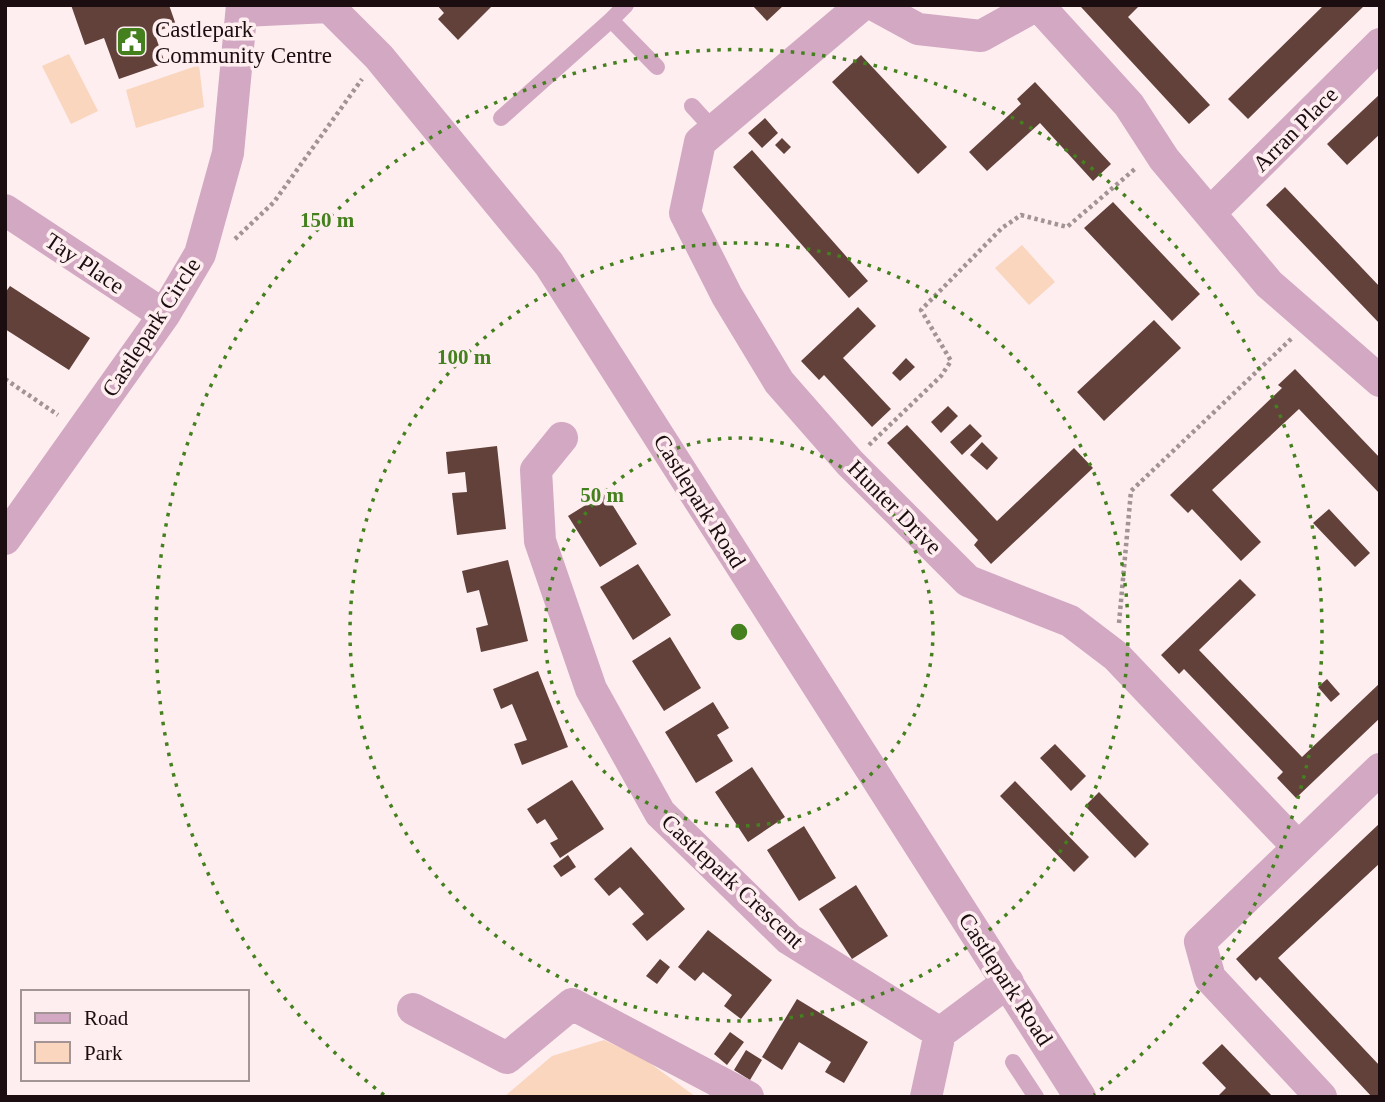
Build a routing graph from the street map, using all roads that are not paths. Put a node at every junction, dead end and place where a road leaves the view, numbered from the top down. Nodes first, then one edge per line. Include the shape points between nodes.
1 (626, 5) edge
2 (862, 5) edge
3 (874, 5) edge
4 (1037, 5) edge
5 (242, 8) edge
6 (611, 20) junction
7 (1380, 44) edge
8 (657, 67) dead end
9 (692, 106) dead end
10 (501, 118) dead end
11 (713, 130) junction
12 (5, 210) edge
13 (1210, 213) junction
14 (164, 315) junction
15 (1380, 381) edge
16 (562, 438) dead end
17 (5, 539) edge
18 (1380, 769) edge
19 (1298, 847) junction
20 (1008, 982) junction
21 (413, 1009) dead end
22 (940, 1033) junction
23 (1013, 1062) dead end
24 (748, 1097) edge
25 (926, 1097) edge
26 (1036, 1097) edge
27 (1080, 1097) edge
28 (1321, 1097) edge

1 - 6 lane
2 - 11 street, Hunter Drive
3 - 4 street via 918,29 981,36
4 - 13 street via 1129,105
5 - 14 street, Castlepark Circle via 228,153 200,254
5 - 20 street, Castlepark Road via 329,8 379,57 549,264
6 - 8 lane
6 - 10 lane
7 - 13 street, Arran Place
9 - 11 lane
11 - 19 street, Hunter Drive via 699,142 685,213 727,296 779,382 850,464 968,581 1070,621 1116,656
12 - 14 street, Tay Place
13 - 15 street via 1269,284
14 - 17 street, Castlepark Circle
16 - 22 street, Castlepark Crescent via 536,470 540,541 591,689 660,813 789,939
18 - 19 street
19 - 28 street via 1200,942 1210,978
20 - 22 street
20 - 27 street, Castlepark Road
21 - 24 street via 507,1058 572,1004
22 - 25 street
23 - 26 lane

